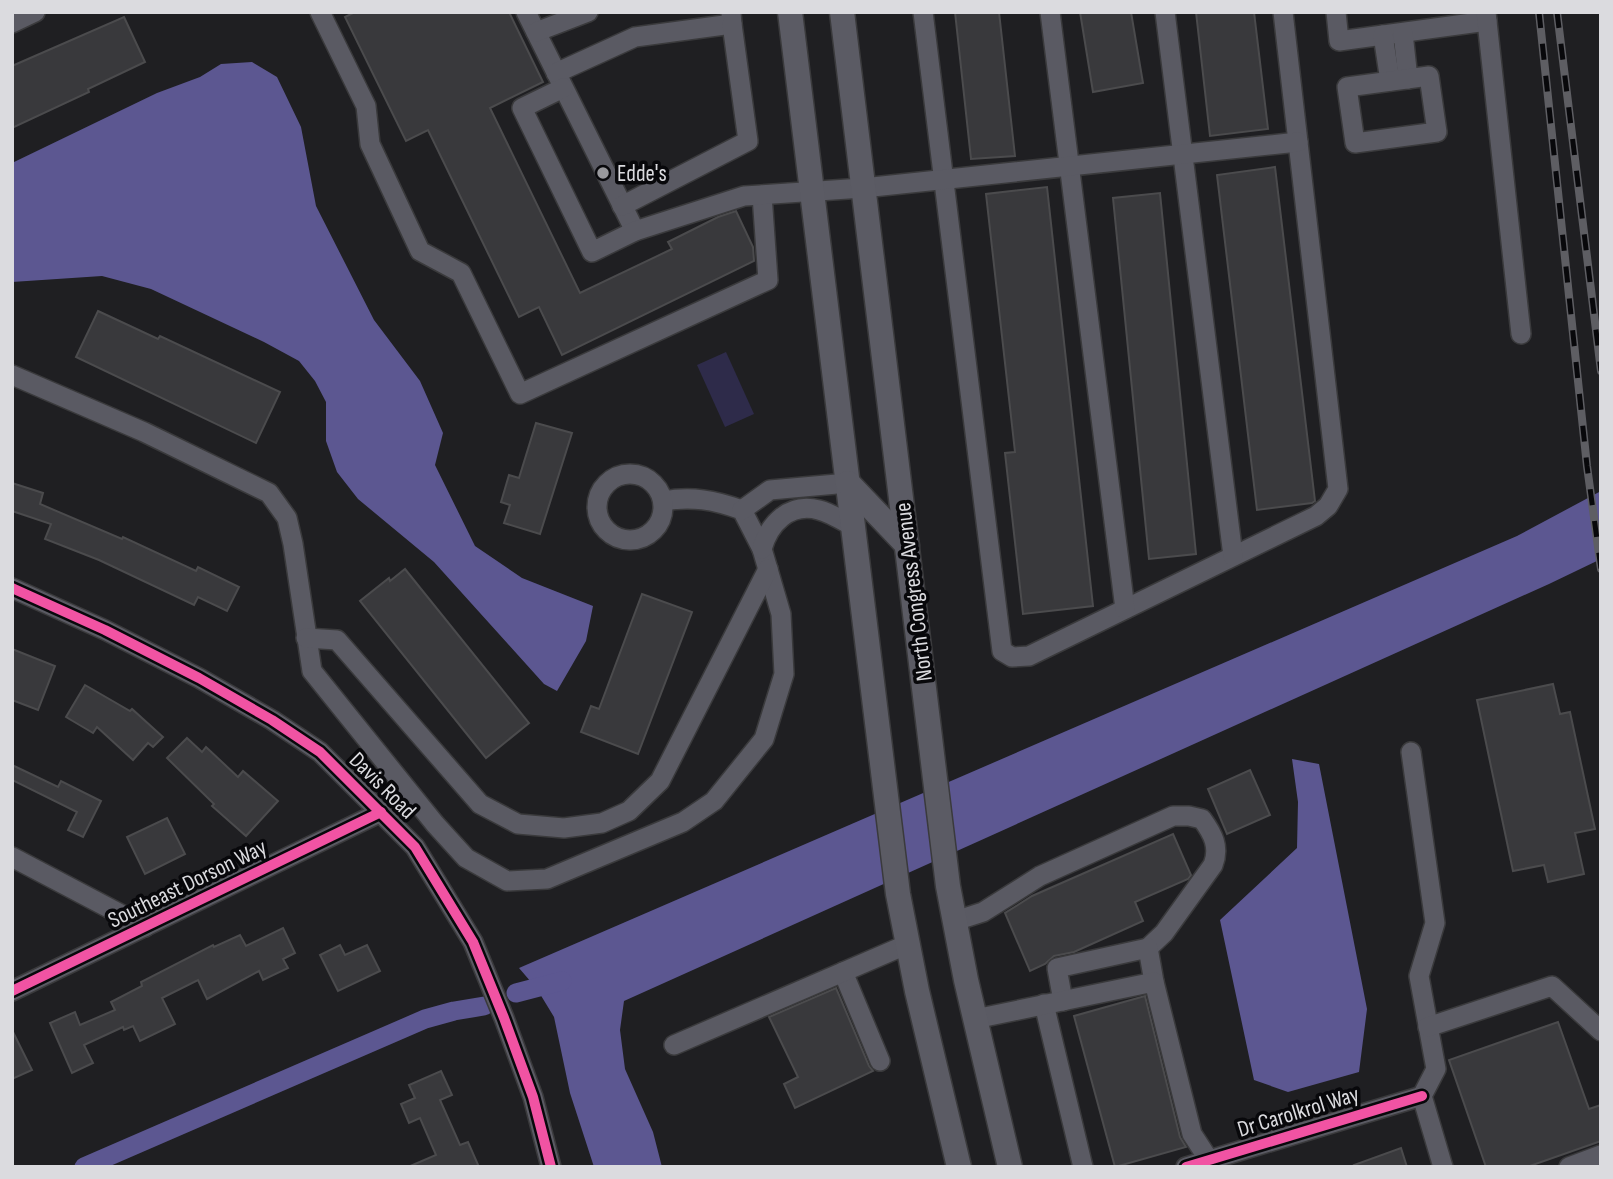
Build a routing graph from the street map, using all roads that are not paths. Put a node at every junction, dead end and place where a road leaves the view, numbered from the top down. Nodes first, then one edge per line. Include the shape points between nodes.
1 (35, 12) edge
2 (320, 12) edge
3 (526, 12) edge
4 (588, 12) edge
5 (790, 12) edge
6 (842, 12) edge
7 (923, 12) edge
8 (1050, 12) edge
9 (1165, 12) edge
10 (1283, 12) edge
11 (1336, 12) edge
12 (1486, 17) edge
13 (732, 18) edge
14 (12, 23) edge
15 (536, 32) junction
16 (1393, 34) junction
17 (1399, 80) junction
18 (559, 81) junction
19 (1298, 142) junction
20 (1183, 154) junction
21 (1070, 166) junction
22 (944, 180) junction
23 (863, 188) junction
24 (812, 193) junction
25 (762, 195) junction
26 (622, 206) junction
27 (635, 232) junction
28 (1521, 334) dead end
29 (12, 375) edge
30 (848, 483) junction
31 (760, 497) junction
32 (663, 502) dead end
33 (742, 510) junction
34 (775, 522) junction
35 (854, 527) junction
36 (907, 545) junction
37 (762, 549) junction
38 (1233, 556) junction
39 (768, 569) junction
40 (12, 588) edge
41 (1125, 609) junction
42 (306, 638) junction
43 (1410, 752) dead end
44 (380, 812) junction
45 (601, 823) junction
46 (612, 852) junction
47 (12, 857) edge
48 (954, 921) junction
49 (145, 927) junction
50 (908, 944) junction
51 (1148, 948) junction
52 (843, 972) junction
53 (1154, 982) junction
54 (12, 990) edge
55 (1054, 1003) junction
56 (975, 1019) junction
57 (1428, 1027) junction
58 (1601, 1031) edge
59 (674, 1045) dead end
60 (880, 1061) dead end
61 (1422, 1096) junction
62 (1601, 1155) edge
63 (1209, 1160) junction
64 (1236, 1160) edge
65 (551, 1167) edge
66 (959, 1167) edge
67 (1010, 1167) edge
68 (1083, 1167) edge
69 (1186, 1167) edge
70 (1443, 1167) edge
71 (1569, 1167) edge

1 - 14 street
2 - 25 street via 366,106 370,144 420,251 461,273 520,394 768,280
3 - 15 street
4 - 15 street
5 - 24 main road
6 - 23 main road, North Congress Avenue
7 - 22 street
8 - 21 street
9 - 20 street
10 - 19 street
11 - 16 street via 1339,41
12 - 16 street
12 - 28 street
13 - 18 street via 635,37
13 - 26 street via 748,141
15 - 18 street
16 - 17 street
17 - 17 street via 1347,87 1355,143 1437,131 1429,76
18 - 26 street
18 - 27 street via 522,108 592,252
19 - 20 street
19 - 38 street via 1338,489 1316,516
20 - 21 street
20 - 38 street
21 - 22 street
21 - 41 street
22 - 23 street
22 - 41 street via 1002,651 1012,657 1029,656
23 - 24 street
23 - 36 main road, North Congress Avenue
24 - 25 street
24 - 30 main road
25 - 27 street via 744,196
26 - 27 street
29 - 42 street via 269,493 287,518
30 - 31 street via 770,490
30 - 35 main road
30 - 36 main road
31 - 33 street
31 - 34 street
32 - 33 street via 684,497 706,499
33 - 37 street
34 - 35 street via 803,508 818,509
34 - 37 street
35 - 50 main road
36 - 48 main road, North Congress Avenue
37 - 39 street
38 - 41 street
39 - 45 street via 660,781 629,811
39 - 46 street via 781,614 784,674 764,739 714,801 683,822
40 - 44 street, Davis Road via 164,660 272,720 320,752
42 - 45 street via 337,640 480,804 518,824 564,828
42 - 46 street via 312,671 325,689 466,858 507,881 547,879
43 - 57 street via 1435,923 1419,976
44 - 49 street, Southeast Dorson Way
44 - 65 street, Davis Road via 415,847 473,942 533,1097
45 - 46 street
47 - 49 street
48 - 51 street via 983,912 1040,876 1172,816 1202,819 1216,843 1213,865
48 - 56 main road, North Congress Avenue
49 - 54 street, Southeast Dorson Way
50 - 52 street
50 - 66 main road
51 - 53 street
51 - 55 street via 1057,968
52 - 59 street
52 - 60 street
53 - 55 street
53 - 63 street via 1192,1134
55 - 56 street
55 - 68 street
56 - 67 main road, North Congress Avenue
57 - 58 street via 1552,986
57 - 61 street via 1436,1069
61 - 64 street, Dr Carolkrol Way
61 - 70 street
62 - 71 street
63 - 64 street, Dr Carolkrol Way
63 - 69 street, Dr Carolkrol Way

